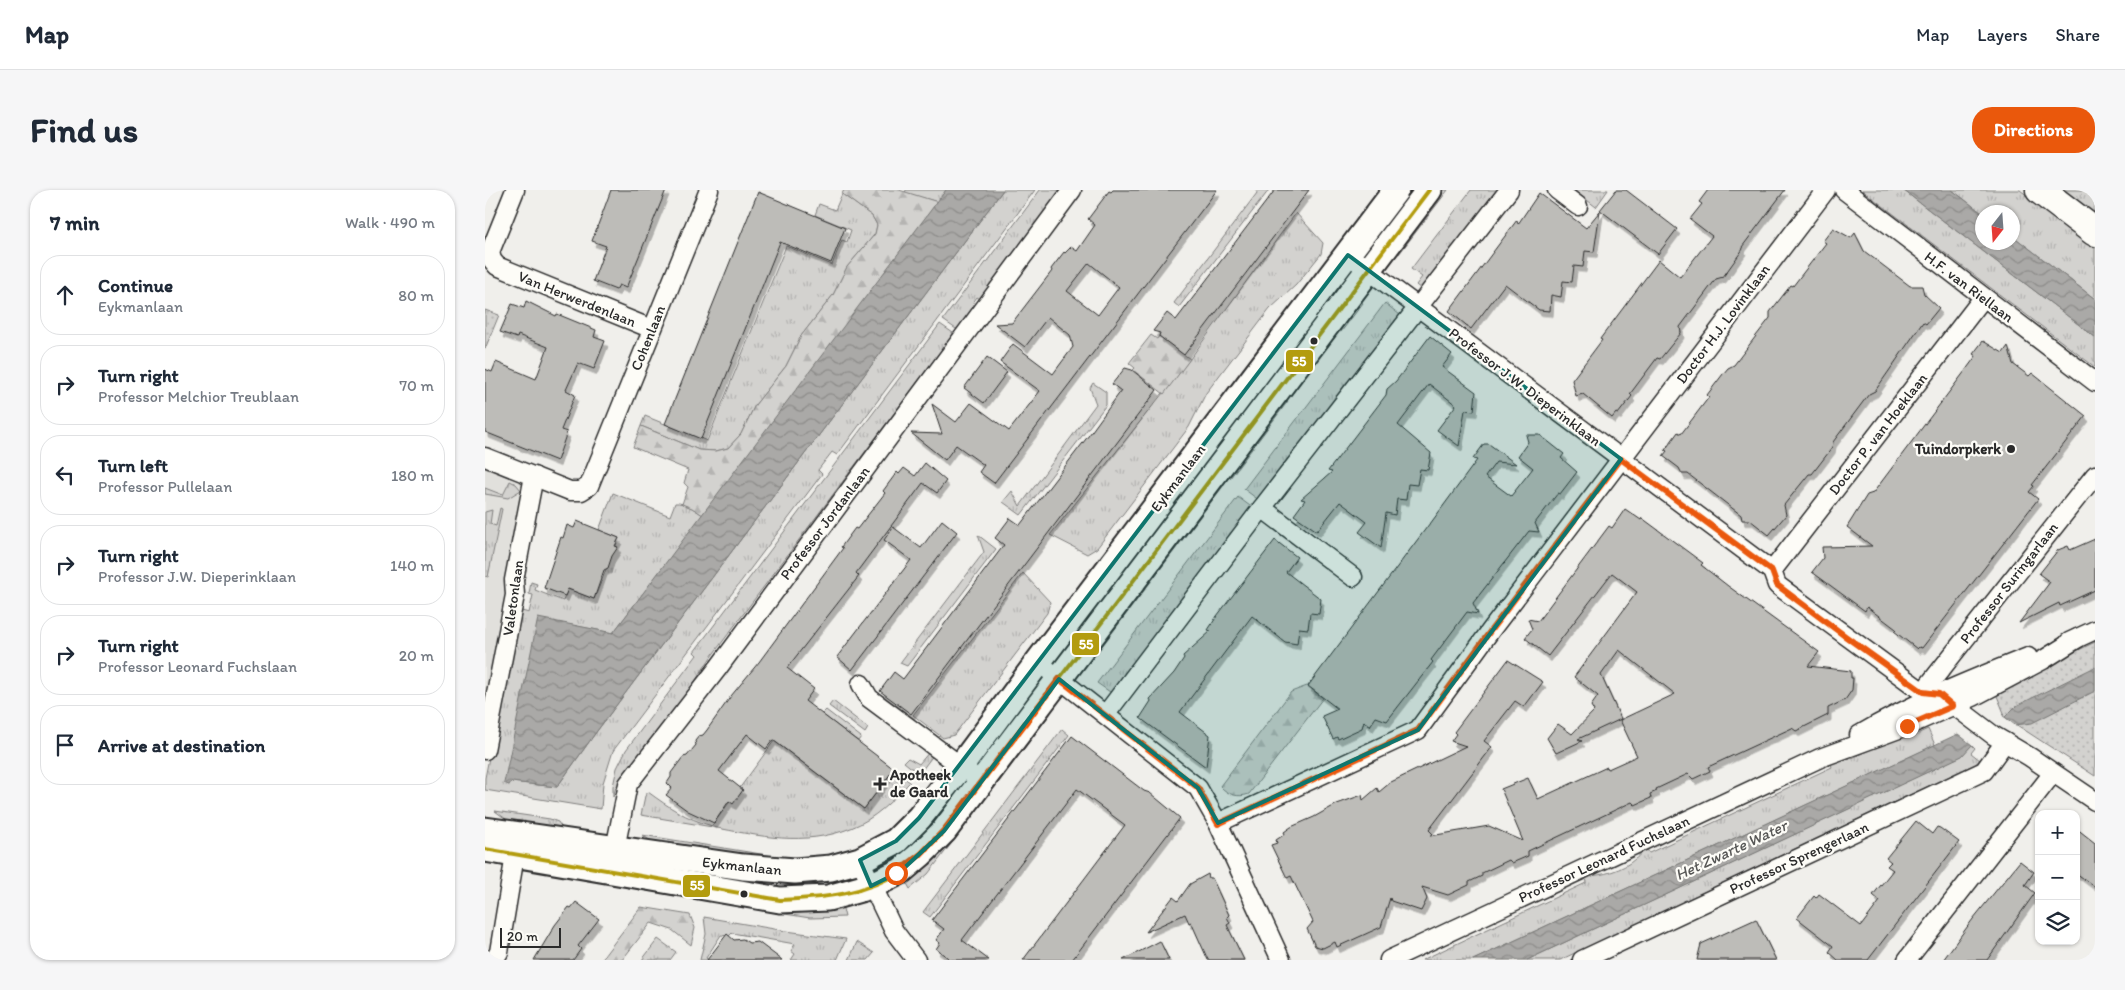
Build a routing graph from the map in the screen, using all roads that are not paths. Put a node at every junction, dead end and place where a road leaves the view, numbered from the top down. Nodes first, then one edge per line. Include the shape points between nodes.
1 (515, 190) edge
2 (709, 190) edge
3 (1072, 190) edge
4 (1397, 190) edge
5 (1429, 190) edge
6 (1509, 190) edge
7 (1557, 190) edge
8 (1826, 190) edge
9 (1843, 190) edge
10 (2040, 190) edge
11 (1578, 206) dead end
12 (2095, 232) edge
13 (1348, 256) junction
14 (1369, 271) junction
15 (1983, 298) junction
16 (1419, 308) junction
17 (651, 329) junction
18 (2095, 382) edge
19 (485, 457) edge
20 (1621, 459) junction
21 (2095, 475) edge
22 (534, 476) junction
23 (1262, 508) junction
24 (1772, 571) junction
25 (1353, 577) dead end
26 (2095, 630) edge
27 (2078, 638) junction
28 (1037, 662) junction
29 (1059, 679) junction
30 (861, 684) dead end
31 (1931, 693) junction
32 (1953, 706) junction
33 (1107, 714) junction
34 (2005, 742) junction
35 (485, 750) edge
36 (1820, 758) junction
37 (2053, 773) junction
38 (970, 774) junction
39 (2095, 802) edge
40 (1218, 824) junction
41 (485, 830) edge
42 (517, 844) junction
43 (485, 849) edge
44 (613, 859) junction
45 (860, 860) junction
46 (871, 886) junction
47 (494, 960) edge
48 (915, 960) edge
49 (1281, 960) edge
50 (1389, 960) edge
51 (1582, 960) edge
52 (1907, 960) edge

1 - 17 street, Van Herwerdenlaan via 490,252 497,266
2 - 17 street, Cohenlaan
3 - 44 street, Professor Jordanlaan via 718,668 628,784
4 - 13 main road, Eykmanlaan
5 - 14 main road, Eykmanlaan
6 - 16 street
7 - 11 street
8 - 20 street, Doctor H.J. Lovinklaan
9 - 15 street, H.F. van Riellaan
10 - 12 main road
13 - 14 street, Professor J.W. Dieperinklaan
13 - 28 main road, Eykmanlaan
14 - 16 street, Professor J.W. Dieperinklaan
14 - 29 main road, Eykmanlaan
15 - 18 street, H.F. van Riellaan
15 - 24 street, Doctor P. van Hoeklaan
16 - 20 street, Professor J.W. Dieperinklaan
16 - 23 street
17 - 22 street, Cohenlaan via 589,486 581,491 570,491
19 - 22 street
20 - 24 street, Professor J.W. Dieperinklaan
20 - 40 street, Doctor H.J. Lovinklaan via 1418,730
21 - 31 street, Professor Suringarlaan
22 - 35 street, Valetonlaan
23 - 25 street
23 - 33 street
24 - 31 street, Professor J.W. Dieperinklaan via 1777,585
26 - 27 street, Professor Leonard Fuchslaan
27 - 31 street, Professor Leonard Fuchslaan
27 - 32 street, Professor Leonard Fuchslaan via 2043,660
28 - 29 street
28 - 38 main road, Eykmanlaan
29 - 33 street
29 - 38 main road, Eykmanlaan
30 - 38 street via 869,698
31 - 32 street, Professor J.W. Dieperinklaan
31 - 36 street, Professor Leonard Fuchslaan
32 - 34 street, Professor J.W. Dieperinklaan
32 - 36 street, Professor Leonard Fuchslaan
33 - 40 street via 1198,788
34 - 37 street, Professor J.W. Dieperinklaan
34 - 51 street, Professor Sprengerlaan via 1984,771
36 - 50 street, Professor Leonard Fuchslaan
37 - 39 street, Professor J.W. Dieperinklaan
37 - 52 street
38 - 45 main road, Eykmanlaan via 896,841
38 - 46 main road, Eykmanlaan via 944,830 901,871
40 - 49 street
41 - 42 main road, Eykmanlaan
42 - 43 main road, Eykmanlaan
42 - 44 main road, Eykmanlaan
42 - 47 street via 499,952
44 - 45 main road, Eykmanlaan via 795,871 831,868
44 - 46 main road, Eykmanlaan via 780,900 828,898
45 - 46 street
46 - 48 street

